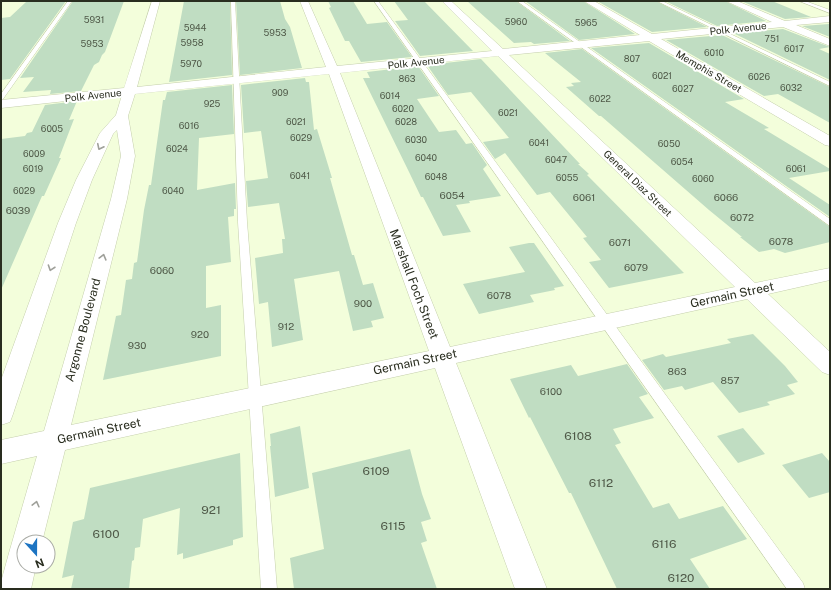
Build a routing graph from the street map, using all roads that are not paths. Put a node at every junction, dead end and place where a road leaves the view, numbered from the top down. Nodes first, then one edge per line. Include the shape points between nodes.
1 (70, 1) edge
2 (156, 1) edge
3 (233, 1) edge
4 (304, 1) edge
5 (376, 1) edge
6 (446, 1) edge
7 (519, 1) edge
8 (588, 1) edge
9 (659, 1) edge
10 (730, 1) edge
11 (801, 1) edge
12 (830, 12) edge
13 (830, 19) edge
14 (783, 24) junction
15 (718, 30) junction
16 (650, 37) junction
17 (830, 43) edge
18 (580, 45) junction
19 (501, 53) junction
20 (418, 61) junction
21 (333, 70) junction
22 (235, 80) junction
23 (830, 84) edge
24 (130, 91) junction
25 (1, 98) edge
26 (1, 104) edge
27 (122, 116) junction
28 (830, 142) edge
29 (830, 223) edge
30 (830, 274) edge
31 (751, 291) junction
32 (605, 322) junction
33 (442, 357) junction
34 (830, 366) edge
35 (254, 397) junction
36 (1, 414) edge
37 (53, 441) junction
38 (1, 452) edge
39 (29, 534) edge
40 (19, 574) edge
41 (15, 589) edge
42 (269, 589) edge
43 (531, 589) edge
44 (797, 589) edge

1 - 25 lane
2 - 24 street, Argonne Boulevard
3 - 22 lane
4 - 21 street, Marshall Foch Street
5 - 20 lane
6 - 19 street, General Diaz Street
7 - 18 lane
8 - 16 street, Memphis Street
9 - 15 lane
10 - 14 street
11 - 12 lane
13 - 14 street, Polk Avenue
14 - 15 street, Polk Avenue
14 - 17 street
15 - 16 street, Polk Avenue
15 - 23 lane
16 - 18 street, Polk Avenue
16 - 28 street, Memphis Street
18 - 19 street, Polk Avenue
18 - 29 lane
19 - 20 street, Polk Avenue
19 - 31 street, General Diaz Street
20 - 21 street, Polk Avenue
20 - 32 lane
21 - 22 street, Polk Avenue
21 - 33 street, Marshall Foch Street
22 - 24 street, Polk Avenue
22 - 35 lane
24 - 26 street, Polk Avenue
24 - 27 street, Argonne Boulevard
27 -> 36 street, Argonne Boulevard via 107,133 84,180
37 -> 27 street, Argonne Boulevard via 119,199 128,156
30 - 31 street, Germain Street
31 - 32 street, Germain Street
31 - 34 street, General Diaz Street
32 - 33 street, Germain Street
32 - 44 lane
33 - 35 street, Germain Street
33 - 43 street, Marshall Foch Street
35 - 37 street, Germain Street
35 - 42 lane
37 - 38 street, Germain Street
39 -> 37 street, Argonne Boulevard
40 - 41 street

